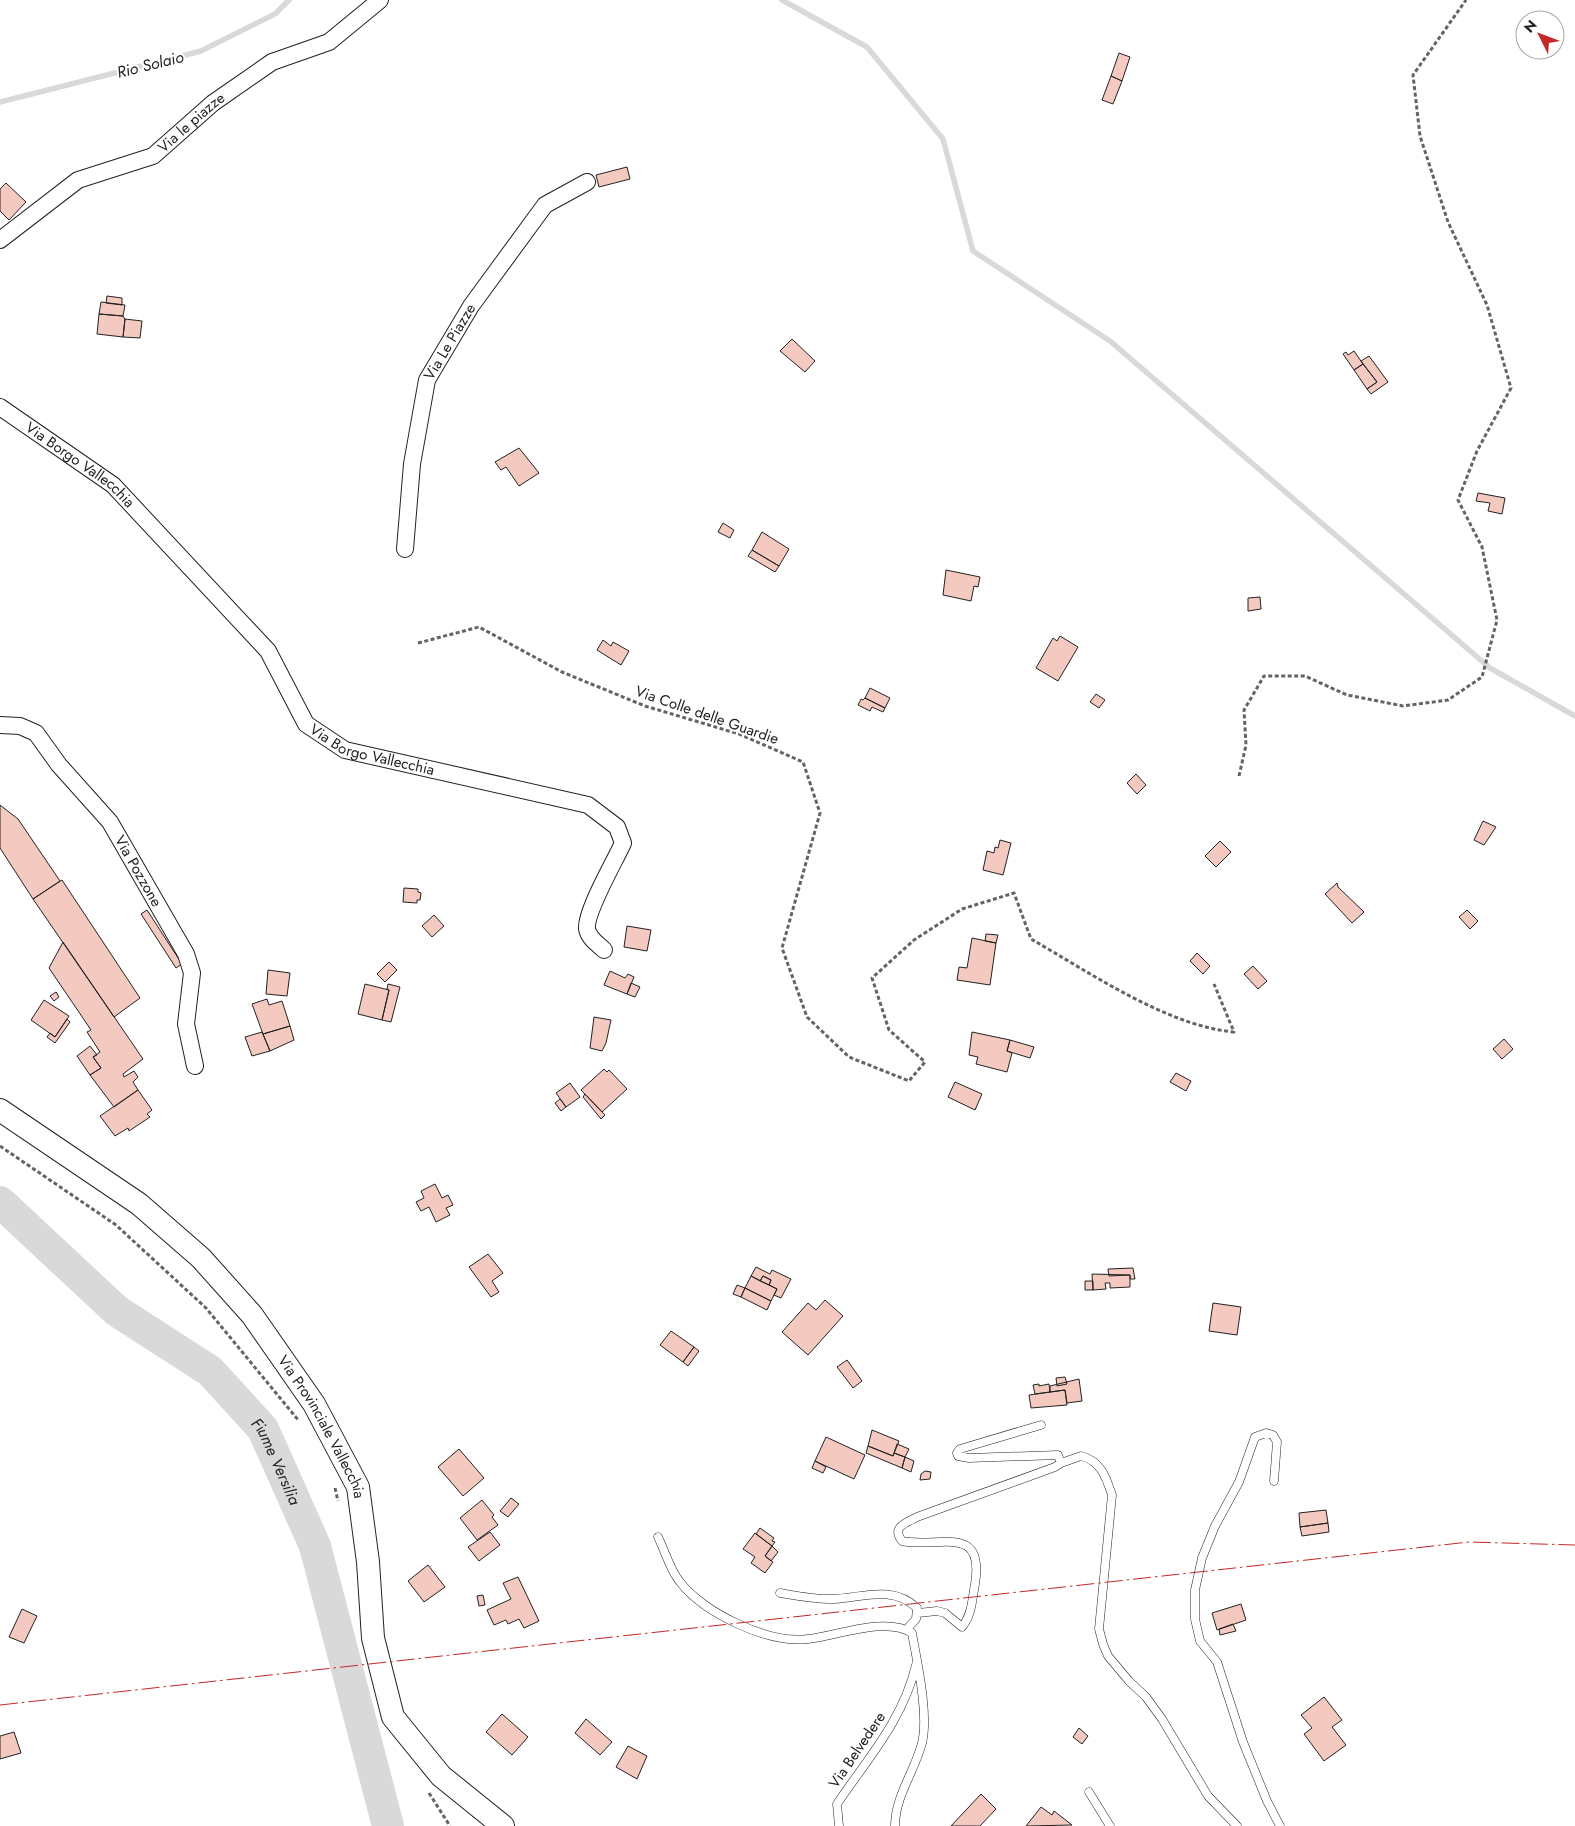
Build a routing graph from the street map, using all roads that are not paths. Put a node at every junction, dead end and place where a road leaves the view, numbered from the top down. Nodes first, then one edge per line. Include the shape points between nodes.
1 (380, 0) edge
2 (587, 182) dead end
3 (0, 240) edge
4 (0, 408) edge
5 (405, 549) dead end
6 (0, 725) edge
7 (604, 950) dead end
8 (195, 1066) dead end
9 (0, 1110) edge
10 (1041, 1425) dead end
11 (1060, 1462) junction
12 (1274, 1481) dead end
13 (658, 1537) dead end
14 (780, 1593) dead end
15 (918, 1613) junction
16 (907, 1630) junction
17 (917, 1662) junction
18 (1089, 1792) dead end
19 (503, 1826) edge
20 (839, 1826) edge
21 (895, 1826) edge
22 (1110, 1826) edge
23 (1237, 1826) edge
24 (1280, 1826) edge

1 - 3 street, Via le piazze via 329,42 272,62 213,103 153,156 78,180
2 - 5 street, Via Le Piazze via 545,205 471,306 427,380 412,464
4 - 7 street, Via Borgo Vallecchia via 112,485 268,652 306,724 329,740 345,750 588,805 617,827 623,843 589,915 587,929 591,938
6 - 8 street, Via Pozzone via 20,726 36,733 110,822 186,954 192,973 186,1024
9 - 19 main road, Via Provinciale Vallecchia via 139,1204 202,1258 252,1316 314,1404 358,1487 368,1562 373,1638 393,1717 441,1776
10 - 11 lane via 960,1448 958,1456 1049,1453 1060,1456
11 - 15 lane via 1043,1474 917,1517 900,1526 897,1536 902,1541 937,1540 967,1546 976,1556 969,1618 962,1627 946,1612
11 - 23 lane via 1081,1456 1095,1462 1106,1474 1112,1495 1099,1629 1108,1656 1146,1697 1208,1796
12 - 24 lane via 1278,1442 1273,1435 1260,1434 1254,1437 1239,1482 1202,1558 1195,1590 1195,1619 1200,1641 1216,1662 1243,1742
13 - 16 lane via 678,1581 690,1594 756,1632 776,1639 806,1640 892,1626
14 - 15 lane via 834,1599 872,1594 896,1595 907,1598
15 - 16 lane
16 - 17 lane via 912,1633
17 - 20 lane, Via Belvedere via 910,1689 886,1737 837,1804
17 - 21 lane via 923,1697 922,1742 904,1784
18 - 22 lane

